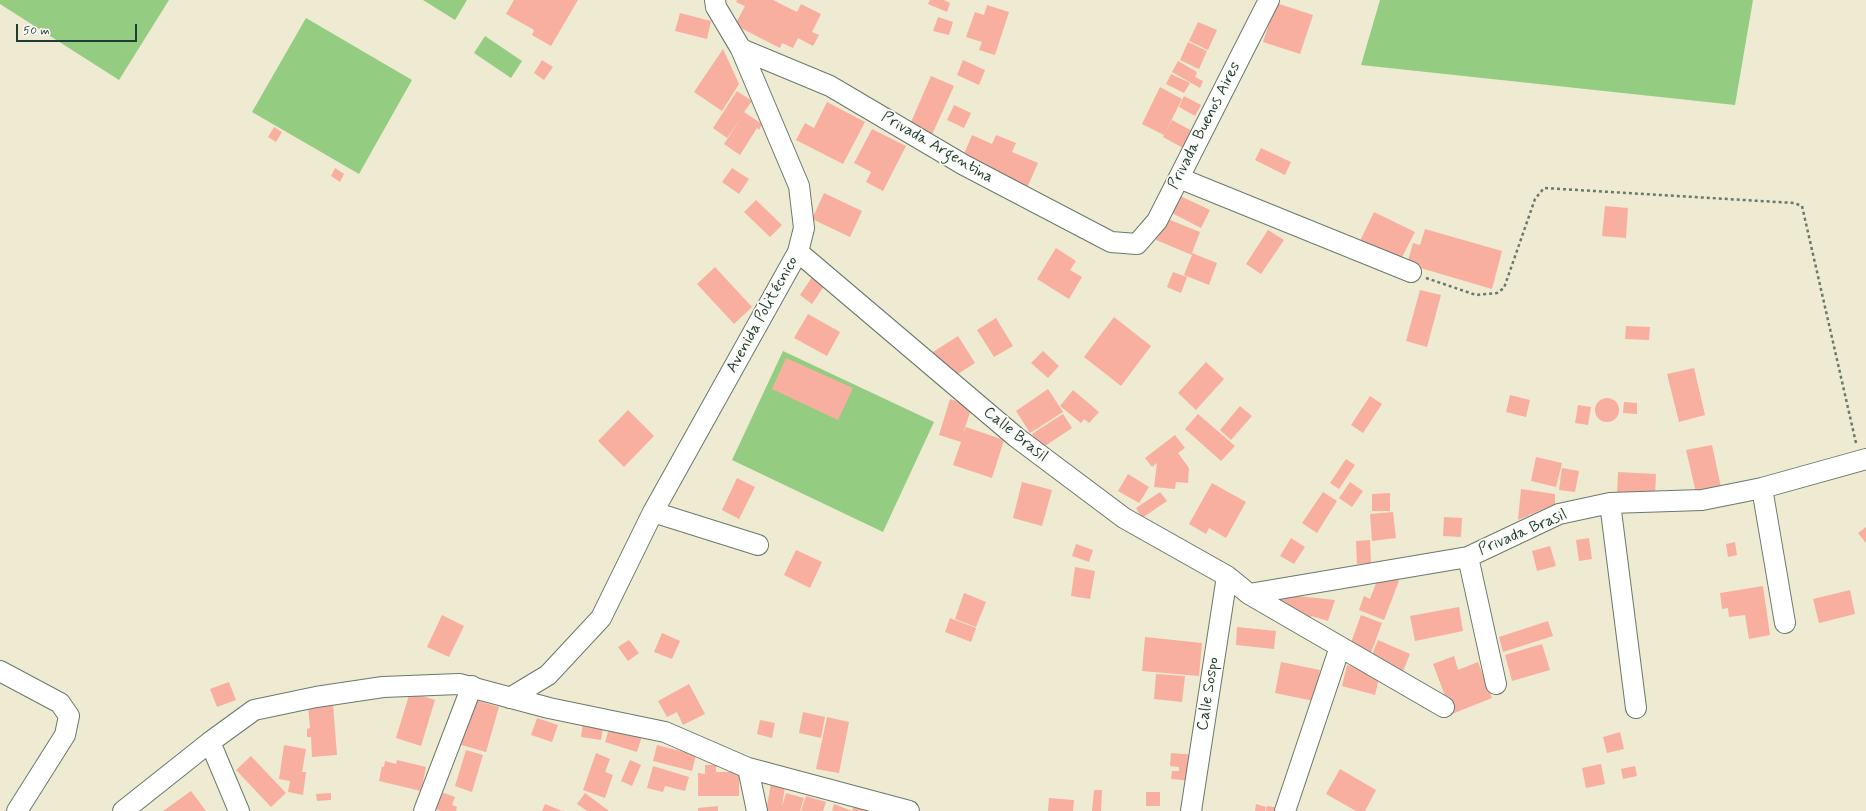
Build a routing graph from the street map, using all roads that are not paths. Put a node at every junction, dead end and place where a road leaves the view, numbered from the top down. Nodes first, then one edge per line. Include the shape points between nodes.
1 (715, 0) edge
2 (1269, 0) edge
3 (740, 49) junction
4 (1179, 178) junction
5 (1133, 244) joint
6 (798, 252) junction
7 (1411, 272) road end
8 (1863, 460) edge
9 (1762, 488) junction
10 (1610, 503) junction
11 (653, 512) junction
12 (758, 545) dead end
13 (1468, 557) junction
14 (1227, 576) junction
15 (1249, 594) junction
16 (1785, 623) dead end
17 (1340, 646) junction
18 (0, 671) edge
19 (1496, 684) dead end
20 (472, 686) junction
21 (510, 698) junction
22 (1444, 707) dead end
23 (1636, 708) dead end
24 (210, 742) junction
25 (748, 768) junction
26 (17, 811) edge
27 (123, 811) edge
28 (239, 811) edge
29 (424, 811) edge
30 (757, 811) edge
31 (909, 811) edge
32 (1191, 811) edge
33 (1285, 811) edge

1 - 3 street, Avenida Politécnico via 716,7
2 - 4 street, Privada Buenos Aires
3 - 5 street, Privada Argentina via 830,86 964,165 1078,226 1111,242
3 - 6 street, Avenida Politécnico via 799,186 804,228
4 - 5 street, Privada Buenos Aires via 1157,221 1137,244
4 - 7 street
6 - 11 street, Avenida Politécnico
6 - 14 street, Calle Brasil via 1016,437 1124,518
8 - 9 street, Privada Brasil
9 - 10 street, Privada Brasil via 1702,500
9 - 16 street
10 - 13 street, Privada Brasil via 1559,514
10 - 23 street
11 - 12 street
11 - 21 street, Avenida Politécnico via 601,618 548,675
13 - 15 street, Privada Brasil
13 - 19 street
14 - 15 street, Calle Brasil
14 - 32 street, Calle Sospo
15 - 17 street, Calle Brasil
17 - 22 street, Calle Brasil
17 - 33 street
18 - 26 street via 60,703 68,716 65,735
20 - 21 street
20 - 24 street via 459,684 383,687 254,710
20 - 29 street
21 - 25 street via 665,732
24 - 27 street
24 - 28 street
25 - 30 street
25 - 31 street

